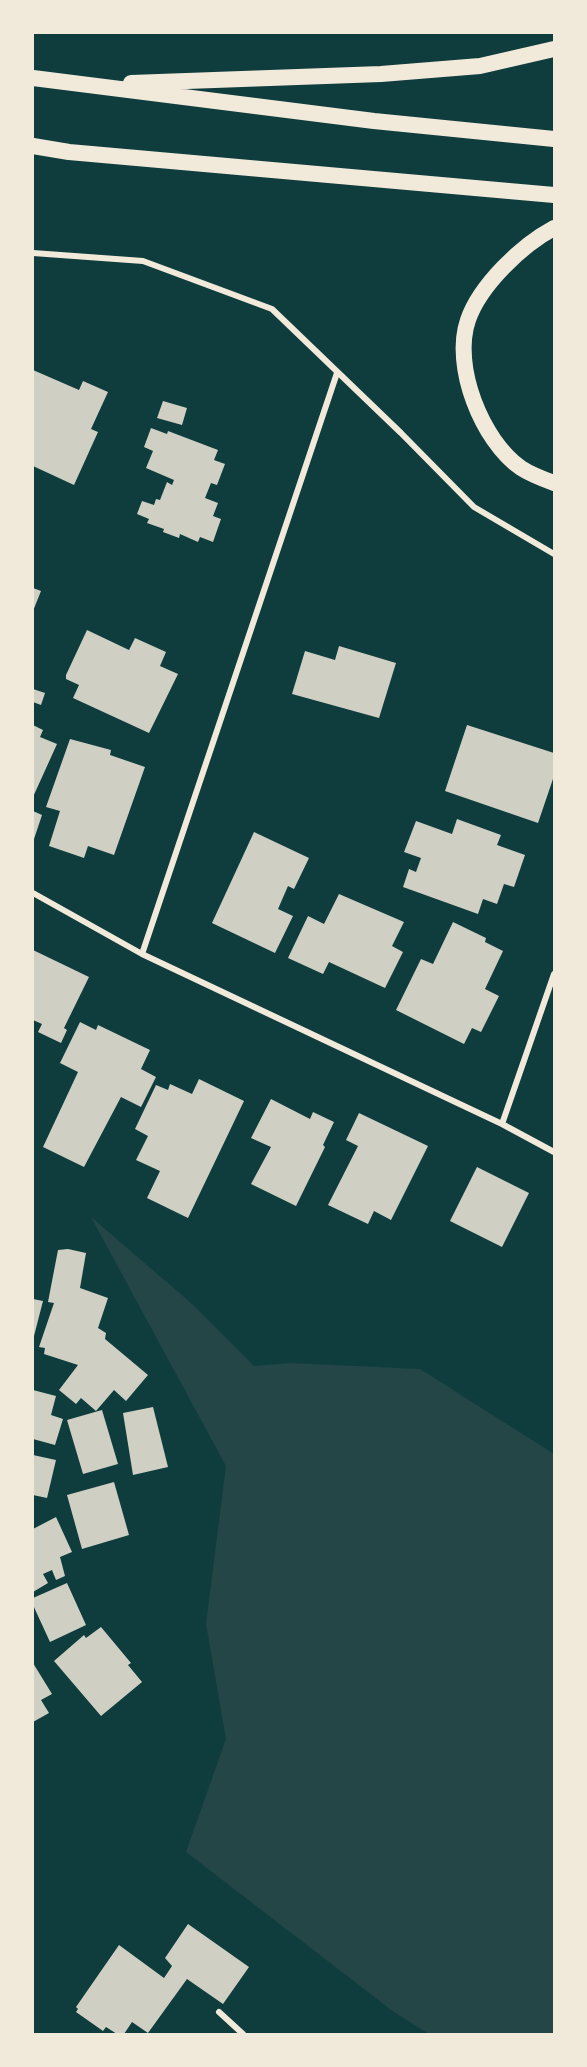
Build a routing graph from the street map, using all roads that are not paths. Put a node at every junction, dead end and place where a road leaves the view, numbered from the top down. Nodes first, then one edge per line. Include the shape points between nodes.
1 (554, 49) edge
2 (33, 78) edge
3 (77, 85) junction
4 (554, 139) edge
5 (33, 146) edge
6 (554, 195) edge
7 (554, 228) edge
8 (33, 253) edge
9 (337, 373) junction
10 (554, 483) edge
11 (554, 554) edge
12 (33, 893) edge
13 (142, 954) junction
14 (554, 974) edge
15 (501, 1124) junction
16 (554, 1152) edge
17 (219, 2012) dead end
18 (243, 2034) edge

1 - 3 highway via 480,66 381,74
2 - 3 highway
3 - 4 highway
5 - 6 highway
7 - 10 highway via 483,288 463,343 474,400 492,439 521,468
8 - 9 street via 143,261 272,309
9 - 11 street via 474,507
9 - 13 street
12 - 13 street
13 - 15 street
14 - 15 street
15 - 16 street
17 - 18 street

